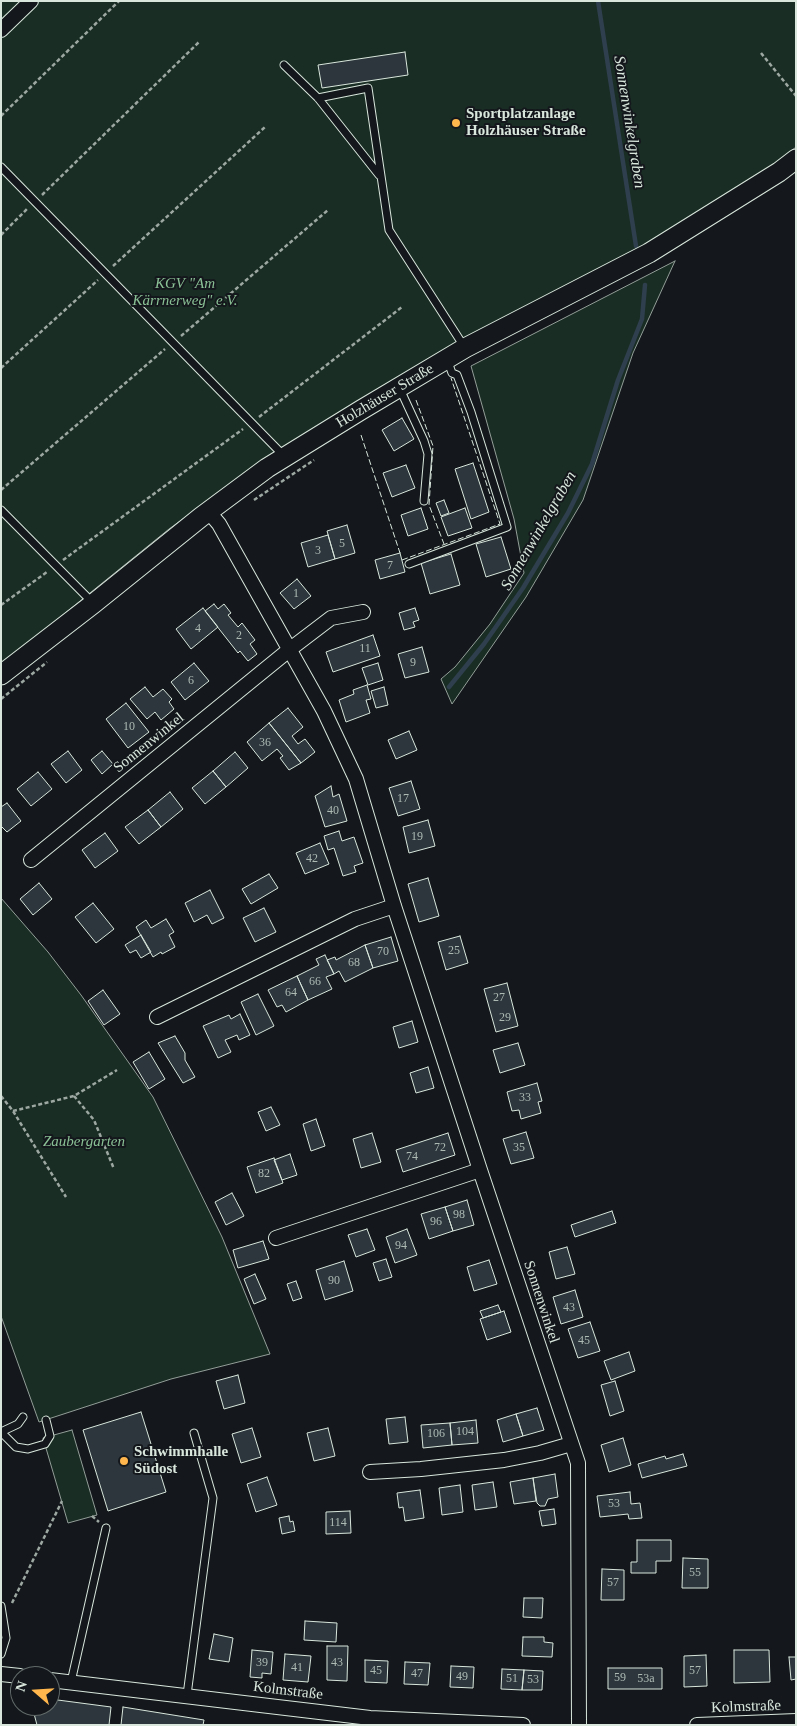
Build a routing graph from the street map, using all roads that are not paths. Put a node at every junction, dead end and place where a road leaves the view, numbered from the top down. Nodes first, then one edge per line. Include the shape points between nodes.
1 (31, 1) edge
2 (1, 30) edge
3 (284, 65) dead end
4 (318, 98) junction
5 (796, 159) edge
6 (1, 167) edge
7 (380, 175) junction
8 (466, 348) junction
9 (447, 359) junction
10 (399, 387) junction
11 (285, 457) junction
12 (424, 501) dead end
13 (1, 510) edge
14 (208, 511) junction
15 (409, 564) dead end
16 (93, 604) junction
17 (363, 612) dead end
18 (289, 650) junction
19 (1, 675) edge
20 (31, 860) dead end
21 (394, 906) junction
22 (157, 1018) dead end
23 (480, 1170) junction
24 (276, 1238) dead end
25 (23, 1417) dead end
26 (46, 1420) dead end
27 (194, 1433) dead end
28 (571, 1444) junction
29 (370, 1472) dead end
30 (106, 1528) dead end
31 (1, 1606) edge
32 (1, 1654) edge
33 (60, 1681) edge
34 (71, 1682) junction
35 (187, 1695) junction
36 (370, 1721) edge
37 (796, 1721) edge
38 (523, 1725) edge
39 (578, 1725) edge
40 (696, 1725) edge

1 - 2 street
3 - 4 lane
4 - 7 lane
4 - 7 lane via 368,88
5 - 8 main road, Holzhäuser Straße via 649,253
6 - 11 lane
7 - 8 lane via 389,230
8 - 9 main road, Holzhäuser Straße
9 - 10 main road, Holzhäuser Straße
9 - 15 lane via 452,373 457,375 471,412 507,527
10 - 11 main road, Holzhäuser Straße
10 - 12 lane via 428,454
11 - 14 main road, Holzhäuser Straße
13 - 16 lane
14 - 16 main road, Holzhäuser Straße
14 - 18 street, Sonnenwinkel via 219,524
16 - 19 main road, Holzhäuser Straße
17 - 18 street, Sonnenwinkel via 331,618
18 - 20 street, Sonnenwinkel
18 - 21 street, Sonnenwinkel via 324,711 356,779
21 - 22 street via 355,919
21 - 23 street, Sonnenwinkel
23 - 24 street
23 - 28 street, Sonnenwinkel
25 - 26 lane via 18,1424 1,1432 16,1447 28,1449 45,1444 50,1436
27 - 35 lane via 214,1498
28 - 29 street via 540,1454 504,1460
28 - 39 street, Sonnenwinkel via 578,1463
30 - 34 lane
31 - 32 lane via 6,1638
33 - 34 street, Kolmstraße
34 - 35 street, Kolmstraße
35 - 36 street, Kolmstraße
36 - 38 street, Kolmstraße
37 - 40 street, Kolmstraße

